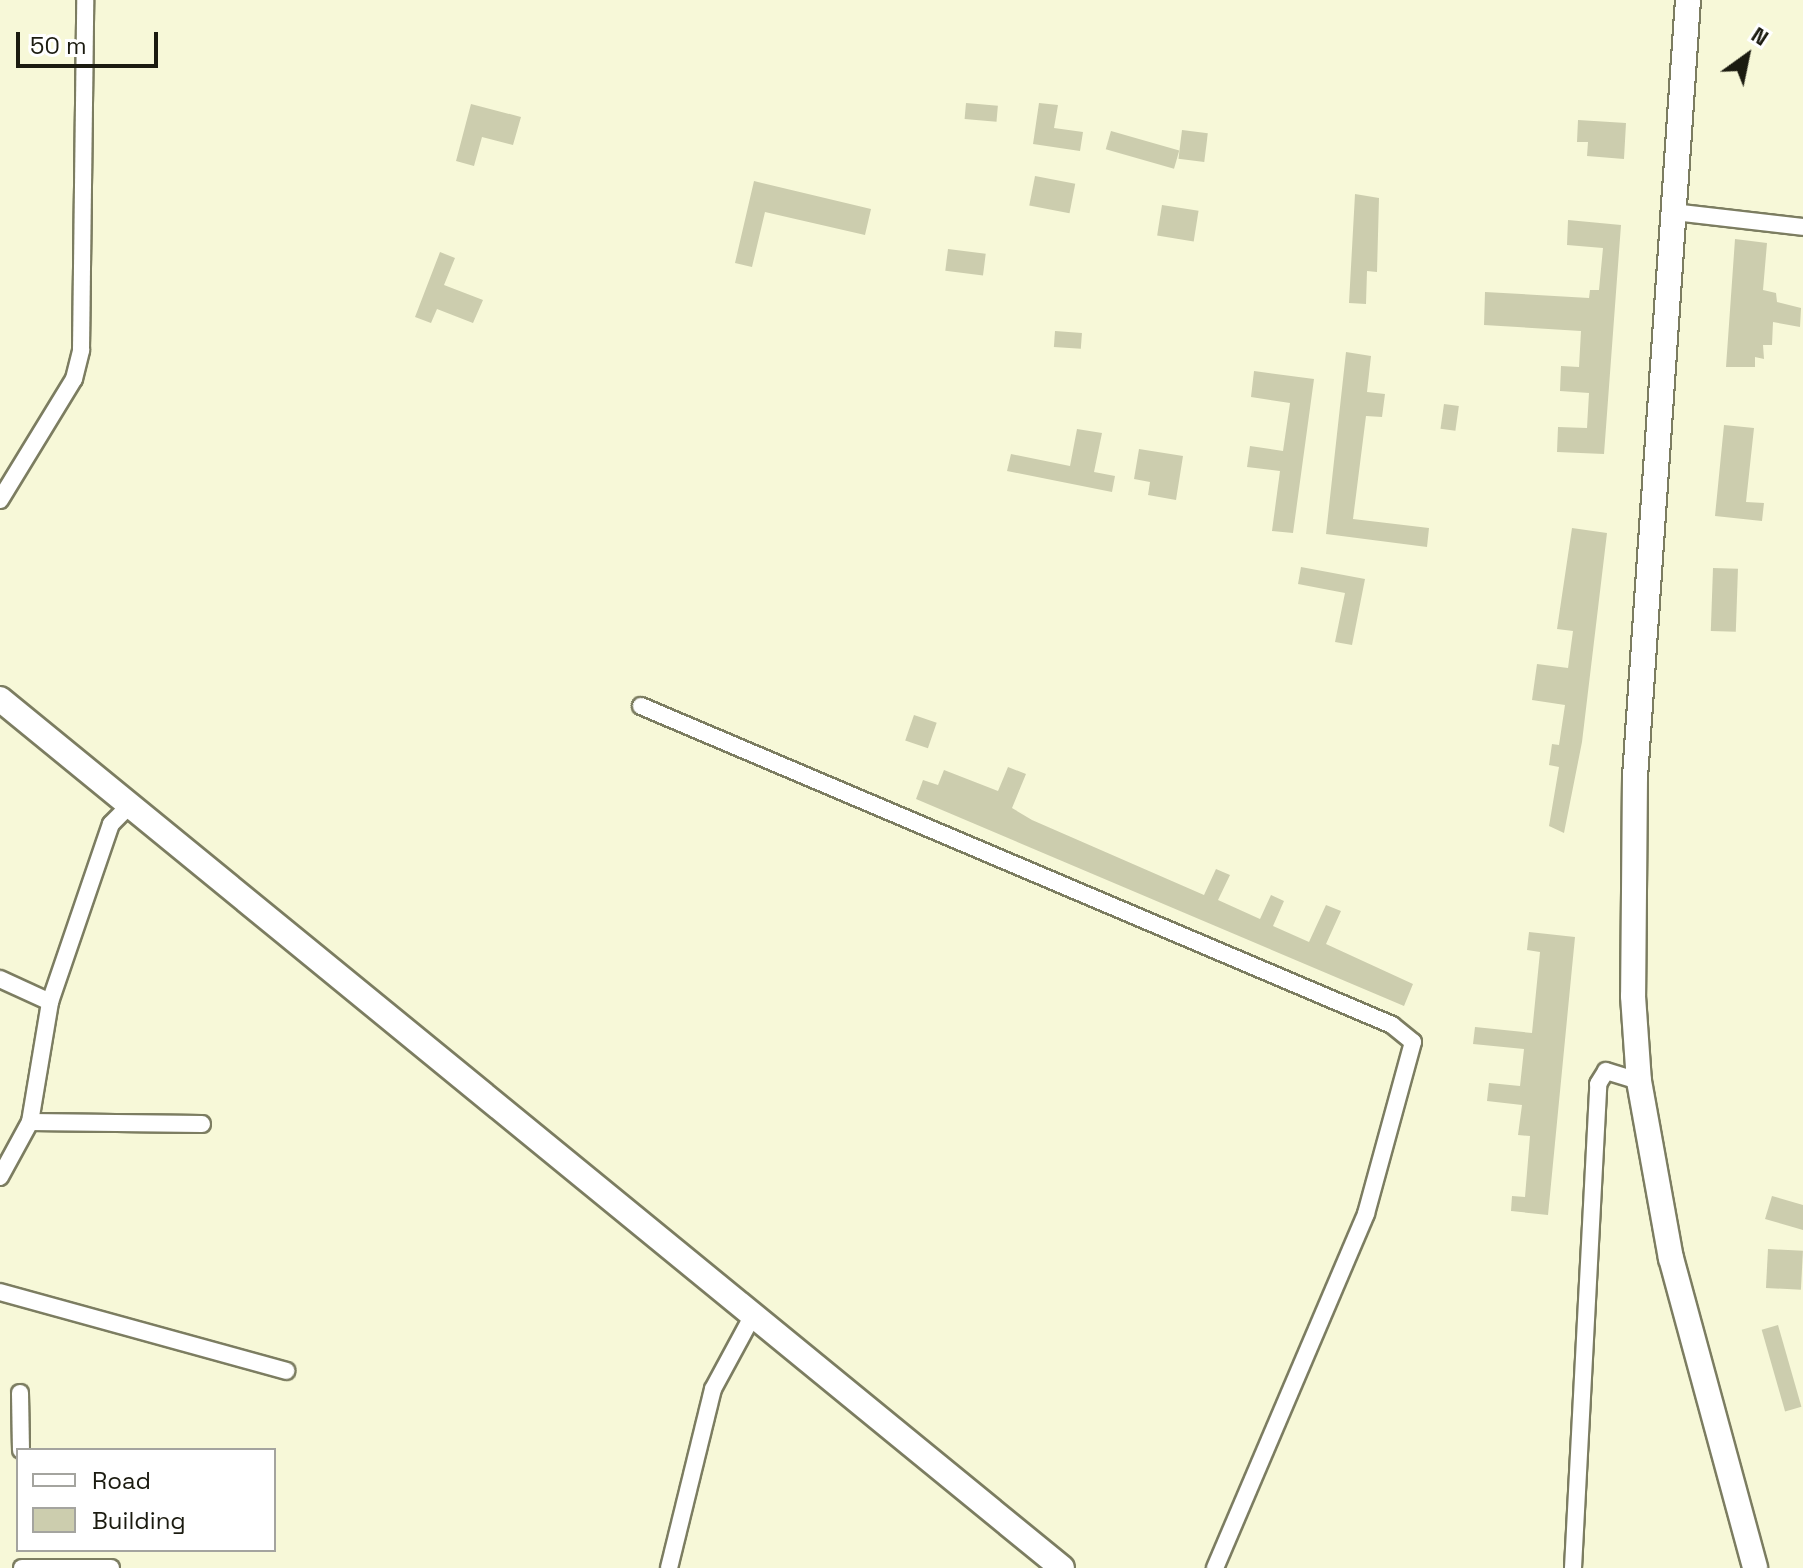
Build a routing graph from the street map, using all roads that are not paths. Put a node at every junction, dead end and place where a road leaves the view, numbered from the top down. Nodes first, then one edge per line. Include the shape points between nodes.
1 (85, 0) edge
2 (1688, 0) edge
3 (1674, 212) junction
4 (1803, 227) edge
5 (0, 500) edge
6 (0, 699) edge
7 (641, 706) dead end
8 (130, 805) junction
9 (0, 979) edge
10 (50, 1002) junction
11 (1639, 1081) junction
12 (30, 1122) junction
13 (202, 1124) dead end
14 (0, 1177) edge
15 (0, 1292) edge
16 (753, 1315) junction
17 (286, 1371) dead end
18 (20, 1393) dead end
19 (21, 1448) edge
20 (22, 1561) edge
21 (111, 1568) edge
22 (669, 1568) edge
23 (1062, 1568) edge
24 (1215, 1568) edge
25 (1573, 1568) edge
26 (1755, 1568) edge

1 - 5 street via 81,350 74,379
2 - 3 main road
3 - 4 street
3 - 11 main road via 1635,777 1633,996
6 - 8 main road
7 - 24 street via 1392,1025 1413,1042 1366,1214
8 - 10 street via 111,824
8 - 16 main road
9 - 10 street
10 - 12 street
11 - 25 street via 1606,1071 1598,1084
11 - 26 main road via 1671,1258
12 - 13 street
12 - 14 street
15 - 17 street
16 - 22 street via 713,1389
16 - 23 main road
18 - 19 street
20 - 21 street

